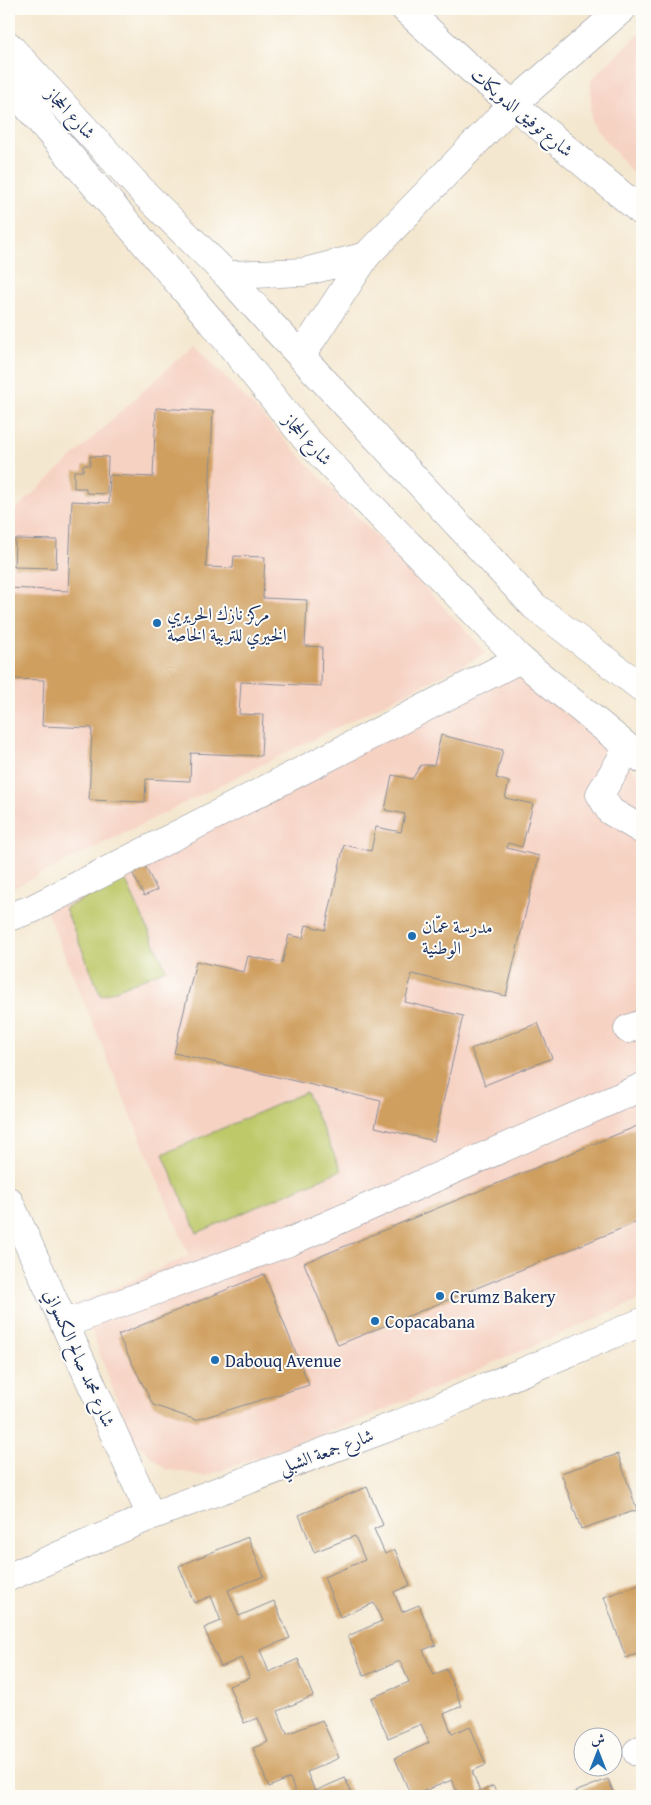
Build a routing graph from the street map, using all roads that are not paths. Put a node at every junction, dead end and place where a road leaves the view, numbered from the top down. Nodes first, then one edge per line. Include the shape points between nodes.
1 (405, 9) edge
2 (622, 9) edge
3 (9, 46) edge
4 (9, 85) edge
5 (513, 104) junction
6 (642, 212) edge
7 (366, 256) junction
8 (227, 275) junction
9 (301, 356) junction
10 (520, 660) junction
11 (642, 688) edge
12 (635, 753) edge
13 (642, 830) edge
14 (9, 916) edge
15 (642, 1087) edge
16 (9, 1201) edge
17 (642, 1322) edge
18 (64, 1324) junction
19 (152, 1516) junction
20 (9, 1577) edge

1 - 5 street, شارع توفيق الدويكات
2 - 5 street
3 - 8 street, شارع الحجاز via 146,195
4 - 10 street, شارع الحجاز via 213,323 306,439
5 - 6 street, شارع توفيق الدويكات
5 - 7 street
7 - 8 street via 304,272
7 - 9 street
8 - 9 street, شارع الحجاز
9 - 11 street, شارع الحجاز via 534,606
10 - 12 street, شارع الحجاز
10 - 14 street via 32,909
12 - 13 street via 600,794 610,811
15 - 18 street via 289,1242
16 - 18 street, شارع محمد صالح الكسواني
17 - 19 street, شارع جمعة الشبلي via 401,1423
18 - 19 street, شارع محمد صالح الكسواني
19 - 20 street, شارع جمعة الشبلي

